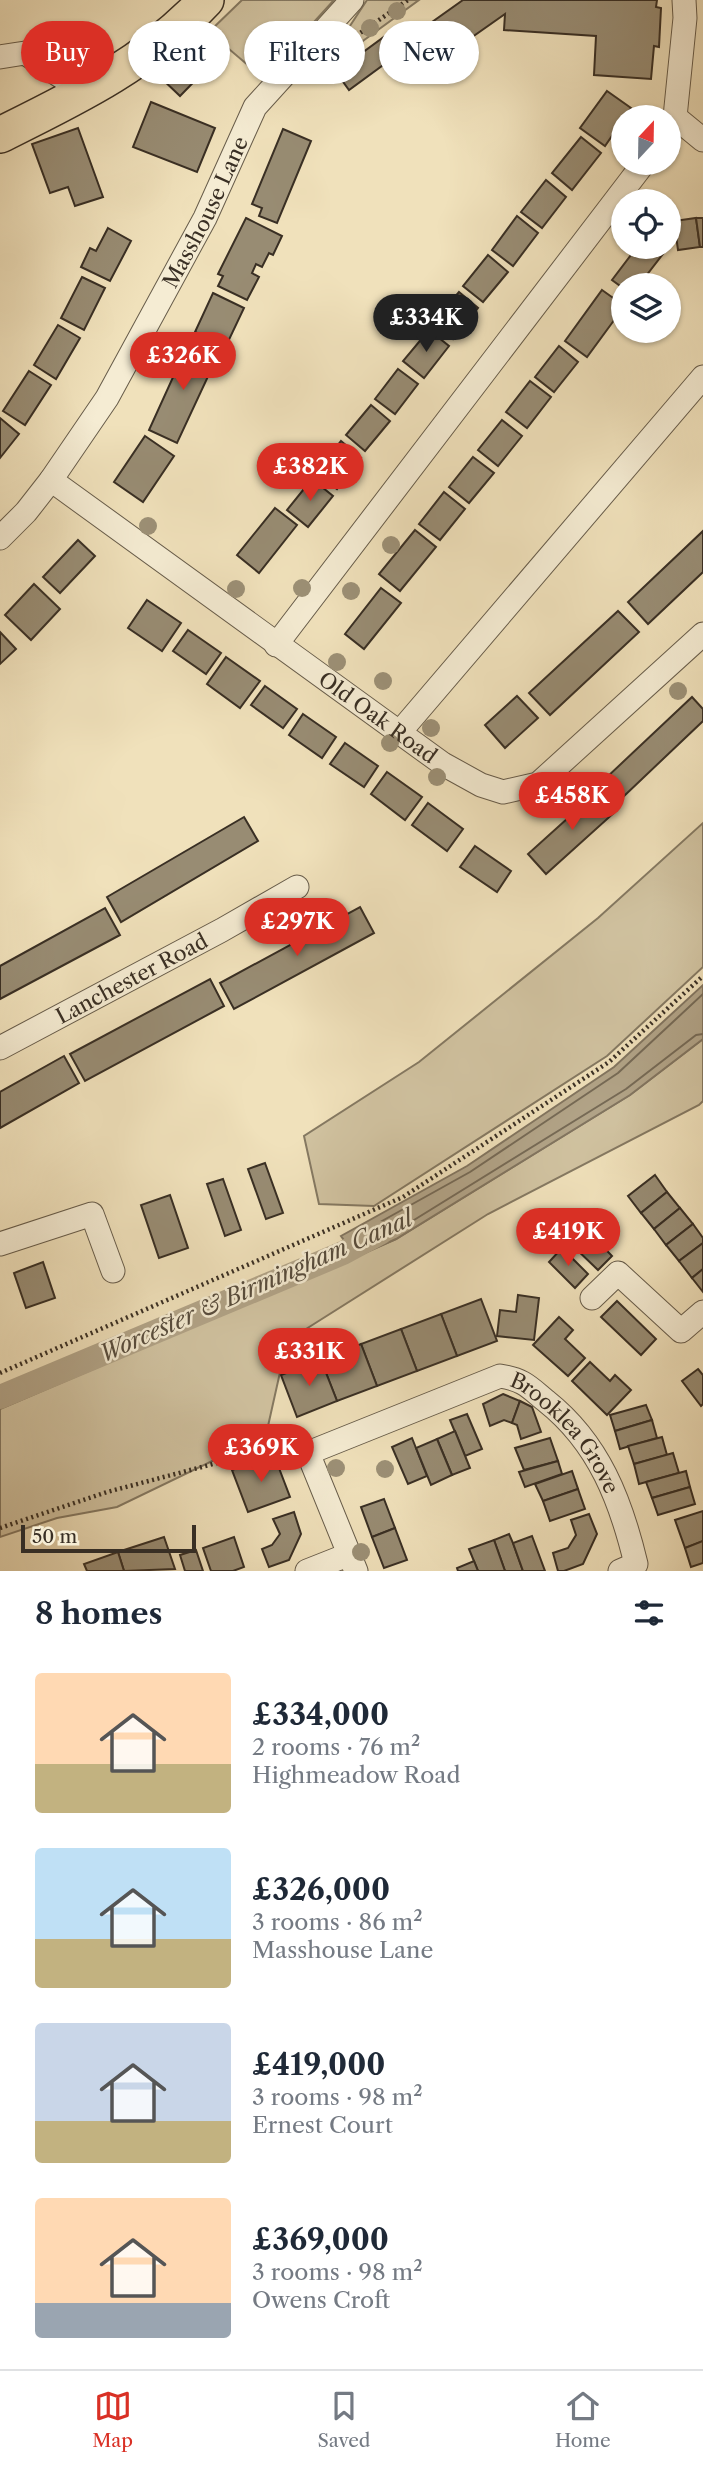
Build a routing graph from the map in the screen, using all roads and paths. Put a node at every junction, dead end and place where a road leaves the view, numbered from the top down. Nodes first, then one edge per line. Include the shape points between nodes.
1 (206, 0) edge
2 (352, 0) edge
3 (684, 0) edge
4 (0, 57) edge
5 (86, 93) junction
6 (674, 105) edge
7 (681, 127) edge
8 (0, 135) edge
9 (703, 140) edge
10 (635, 175) edge
11 (703, 377) edge
12 (51, 480) junction
13 (0, 538) edge
14 (703, 634) edge
15 (276, 645) junction
16 (399, 733) junction
17 (297, 887) dead end
18 (703, 976) edge
19 (0, 1048) edge
20 (0, 1244) edge
21 (113, 1271) dead end
22 (592, 1298) dead end
23 (703, 1312) edge
24 (0, 1374) edge
25 (308, 1453) junction
26 (0, 1528) edge
27 (353, 1562) edge
28 (631, 1569) edge
29 (307, 1571) edge

1 - 5 highway via 131,65
2 - 12 street, Masshouse Lane via 255,107 205,218 149,323 107,398
3 - 6 street
4 - 5 street via 25,53
5 - 8 highway
7 - 9 street
10 - 15 street
11 - 16 street
12 - 13 street, Masshouse Lane
12 - 15 street, Old Oak Road
14 - 16 street, Old Oak Road via 538,785 503,792 481,785
15 - 16 street, Old Oak Road
17 - 19 street, Lanchester Road
18 - 24 path via 609,1062 404,1197
20 - 21 street via 92,1214
22 - 23 street via 618,1273 681,1331
25 - 26 path via 265,1447
25 - 27 street
25 - 28 street, Brooklea Grove via 500,1376 520,1379 569,1419 603,1468 628,1529
27 - 29 street

